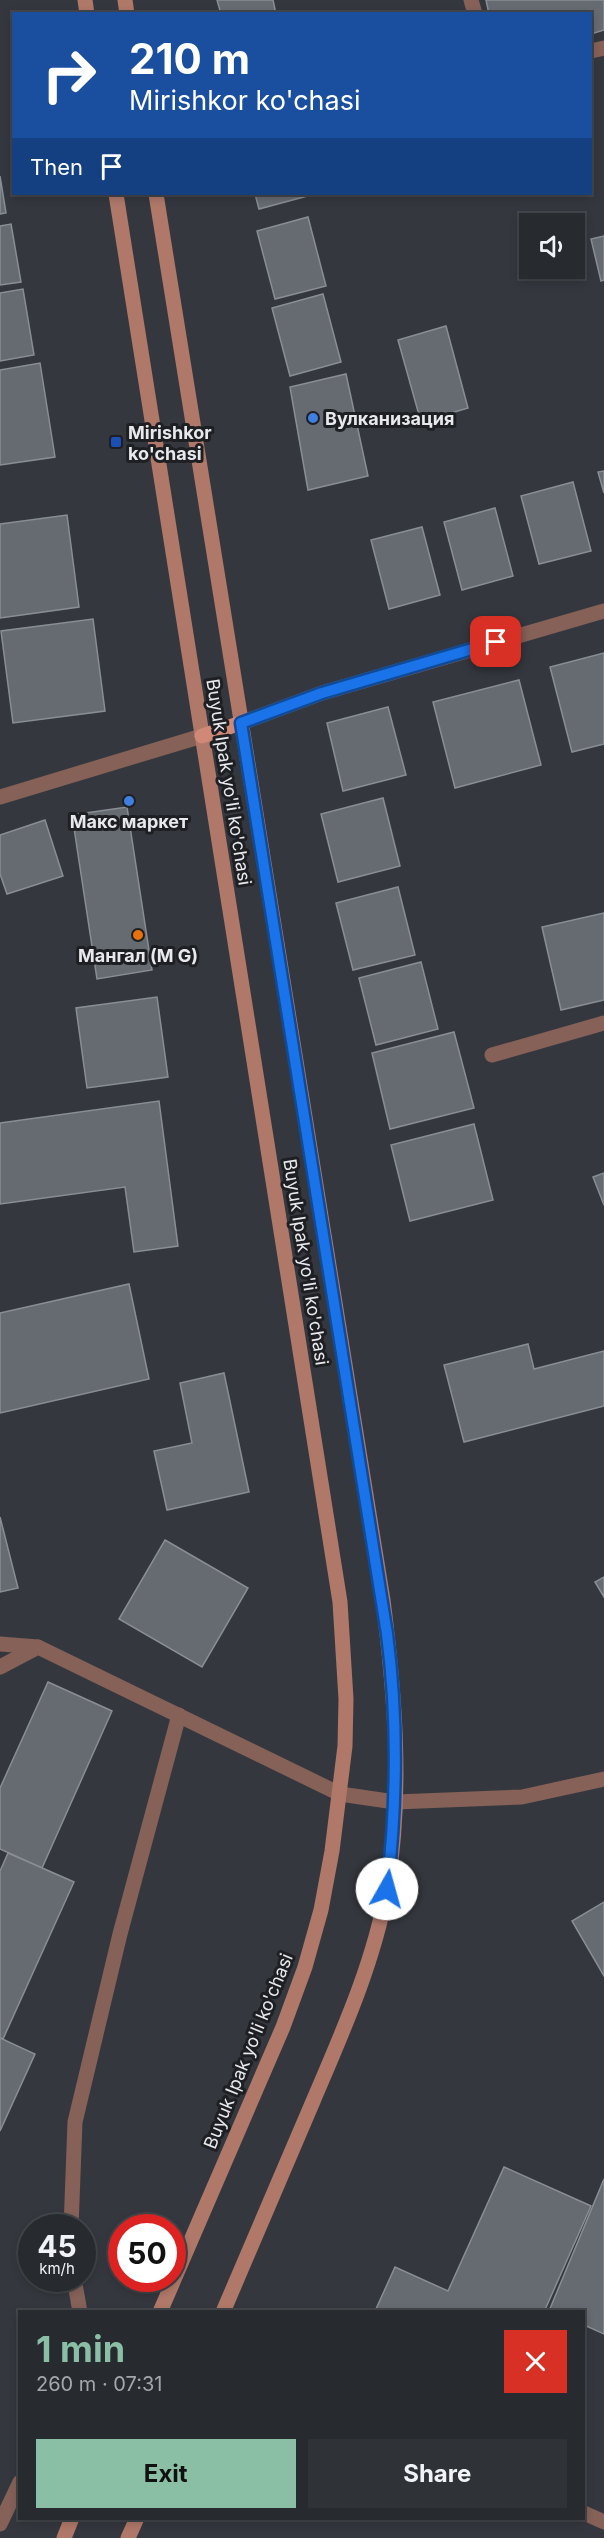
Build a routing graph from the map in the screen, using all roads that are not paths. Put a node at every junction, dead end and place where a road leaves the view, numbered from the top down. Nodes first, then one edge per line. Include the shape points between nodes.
1 (116, 195) edge
2 (156, 195) edge
3 (604, 611) edge
4 (241, 723) junction
5 (202, 736) junction
6 (0, 796) edge
7 (604, 1023) edge
8 (492, 1055) dead end
9 (0, 1644) edge
10 (38, 1647) junction
11 (0, 1667) edge
12 (179, 1715) junction
13 (604, 1779) edge
14 (340, 1794) junction
15 (395, 1803) junction
16 (71, 2214) edge
17 (76, 2292) edge
18 (80, 2310) edge
19 (161, 2310) edge
20 (224, 2310) edge
21 (18, 2486) edge
22 (585, 2513) edge
23 (71, 2520) edge
24 (136, 2520) edge
25 (604, 2522) edge
26 (0, 2524) edge
27 (64, 2538) edge
28 (128, 2538) edge

1 - 5 main road, Buyuk Ipak yo'li ko'chasi
2 - 4 main road, Buyuk Ipak yo'li ko'chasi
3 - 4 street via 322,693
4 - 5 main road
4 - 15 main road, Buyuk Ipak yo'li ko'chasi via 383,1600 394,1697
5 - 6 street
5 - 14 main road, Buyuk Ipak yo'li ko'chasi via 340,1602 346,1699
7 - 8 street
9 - 10 street
10 - 11 street
10 - 12 street
12 - 14 street
12 - 16 street via 75,2122
13 - 15 street via 522,1797
14 - 15 street
14 - 19 main road, Buyuk Ipak yo'li ko'chasi via 321,1910 305,1967
15 - 20 main road, Buyuk Ipak yo'li ko'chasi via 387,1889 364,1974
17 - 18 street
21 - 26 street
22 - 25 street
23 - 27 main road
24 - 28 main road

